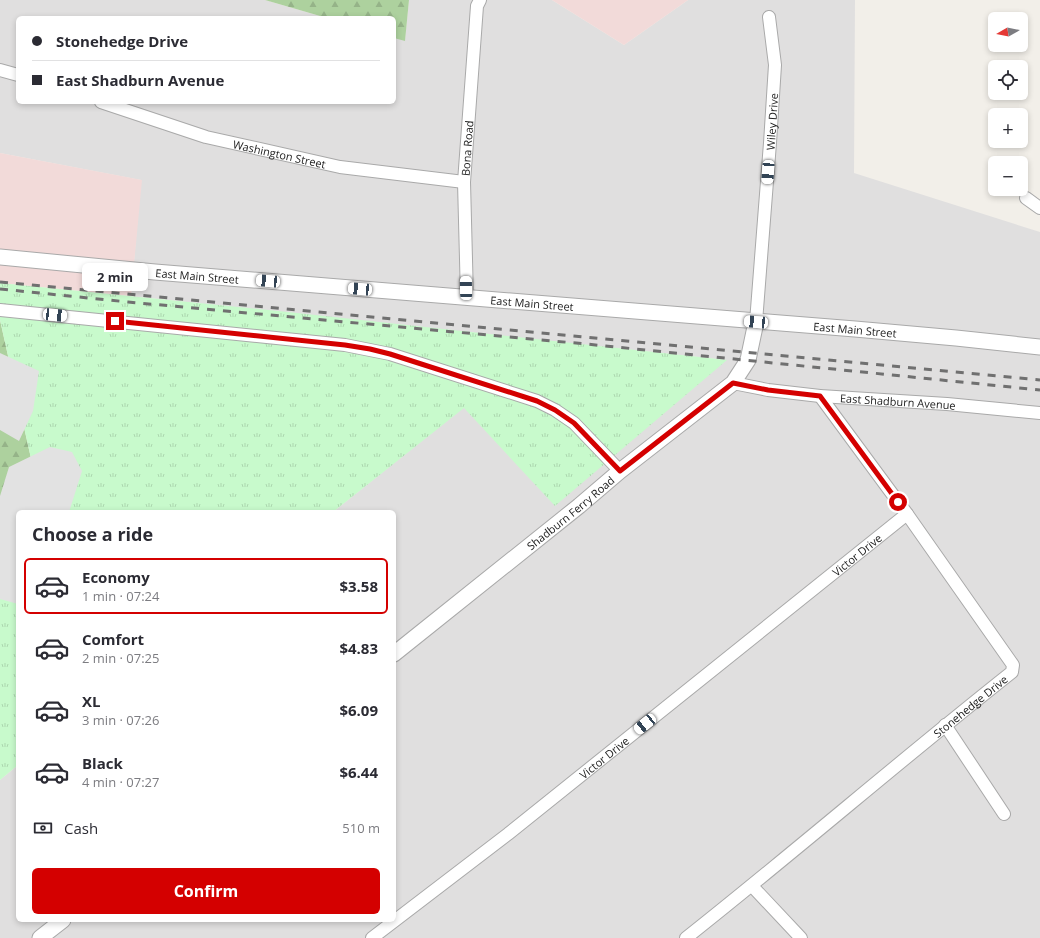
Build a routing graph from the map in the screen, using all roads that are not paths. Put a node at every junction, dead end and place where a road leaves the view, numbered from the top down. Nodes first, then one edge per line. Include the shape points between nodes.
1 (480, 0) edge
2 (769, 17) dead end
3 (0, 70) edge
4 (16, 74) edge
5 (107, 104) edge
6 (464, 182) junction
7 (1026, 198) dead end
8 (1040, 208) edge
9 (0, 257) edge
10 (467, 298) junction
11 (0, 310) edge
12 (756, 322) junction
13 (1040, 347) edge
14 (733, 383) junction
15 (820, 396) junction
16 (1040, 413) edge
17 (620, 471) junction
18 (907, 514) junction
19 (396, 652) edge
20 (945, 725) junction
21 (1004, 814) dead end
22 (752, 886) junction
23 (396, 920) edge
24 (60, 922) edge
25 (393, 922) edge
26 (40, 938) edge
27 (372, 938) edge
28 (686, 938) edge
29 (801, 938) edge

1 - 6 street, Bona Road via 477,6
2 - 12 street, Wiley Drive via 775,65
3 - 4 street
5 - 6 street, Washington Street via 206,137 340,167
6 - 10 street, Bona Road
7 - 8 street
9 - 10 street, East Main Street
10 - 12 street, East Main Street
11 - 17 street via 345,345 390,354 537,401 555,410 574,423
12 - 13 street, East Main Street
12 - 14 street, Shadburn Ferry Road via 748,360
14 - 15 street, East Shadburn Avenue
14 - 17 street, Shadburn Ferry Road
15 - 16 street, East Shadburn Avenue
15 - 18 street, Stonehedge Drive
17 - 19 street, Shadburn Ferry Road
18 - 20 street, Stonehedge Drive via 1013,665 1012,672
18 - 23 street, Victor Drive via 508,834
20 - 21 street
20 - 22 street, Stonehedge Drive
22 - 28 street, Stonehedge Drive
22 - 29 street
24 - 26 street
25 - 27 street, Victor Drive

